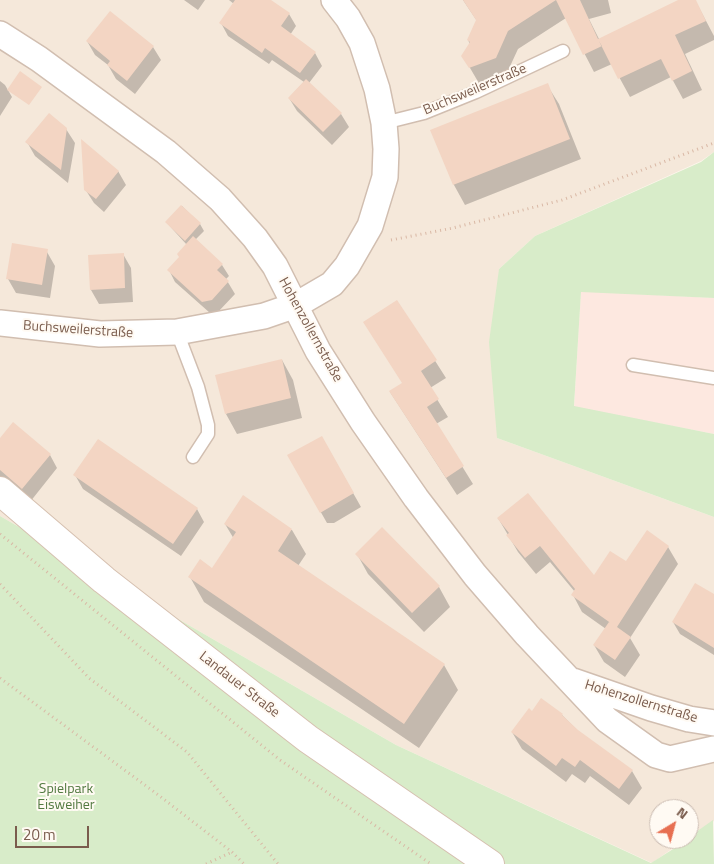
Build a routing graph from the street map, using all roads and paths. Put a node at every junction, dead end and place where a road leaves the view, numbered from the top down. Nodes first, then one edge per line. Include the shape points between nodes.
1 (334, 0) edge
2 (0, 34) edge
3 (563, 50) dead end
4 (384, 123) junction
5 (714, 143) edge
6 (359, 247) junction
7 (296, 305) junction
8 (0, 323) edge
9 (177, 332) junction
10 (633, 365) dead end
11 (714, 378) edge
12 (194, 457) dead end
13 (0, 492) edge
14 (0, 534) edge
15 (0, 584) edge
16 (0, 678) edge
17 (568, 679) junction
18 (714, 723) edge
19 (714, 749) edge
20 (232, 852) junction
21 (206, 864) edge
22 (244, 864) edge
23 (278, 864) edge
24 (431, 864) edge
25 (490, 864) edge

1 - 4 street, Buchsweilerstraße via 362,43
2 - 7 street, Hohenzollernstraße via 116,114 220,199 255,238
3 - 4 lane, Buchsweilerstraße via 476,92 424,113
4 - 6 street, Buchsweilerstraße via 385,177 370,226
5 - 6 path via 562,200 453,228
6 - 7 street, Buchsweilerstraße via 332,284
7 - 9 street, Buchsweilerstraße via 264,316
7 - 17 street, Hohenzollernstraße via 318,351 416,498 475,575
8 - 9 street, Buchsweilerstraße via 100,334
9 - 12 lane via 198,387 208,425 208,434
10 - 11 lane
13 - 25 main road, Landauer Straße via 104,580 308,739
14 - 24 path via 280,760
15 - 23 path via 89,678 188,752
16 - 20 path
17 - 18 street, Hohenzollernstraße via 651,708
17 - 19 street, Hohenzollernstraße via 607,720 656,755 670,759
20 - 21 path
20 - 22 path

